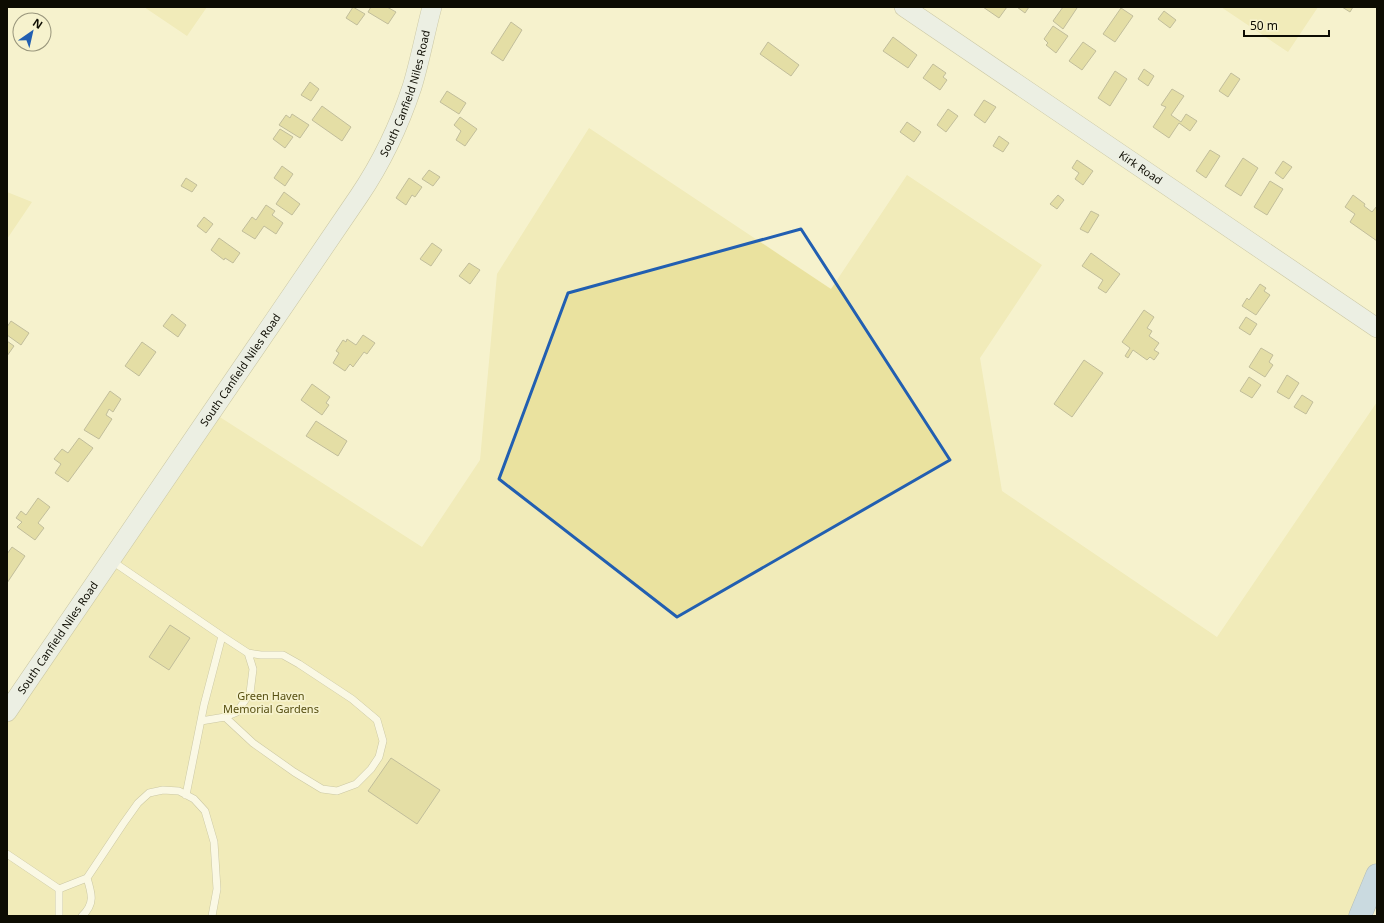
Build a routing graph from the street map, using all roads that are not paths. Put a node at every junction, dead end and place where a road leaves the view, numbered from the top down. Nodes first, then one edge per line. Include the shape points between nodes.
1 (432, 7) edge
2 (904, 7) edge
3 (1377, 328) edge
4 (111, 560) junction
5 (222, 636) junction
6 (248, 652) junction
7 (7, 712) edge
8 (225, 717) junction
9 (201, 721) junction
10 (186, 794) junction
11 (7, 854) edge
12 (1377, 875) edge
13 (87, 878) junction
14 (59, 889) junction
15 (60, 916) edge
16 (82, 916) edge
17 (213, 916) edge
18 (1360, 916) edge

1 - 4 main road, South Canfield Niles Road via 410,91 391,141 379,164
2 - 3 main road, Kirk Road
4 - 5 lane
4 - 7 main road, South Canfield Niles Road
5 - 6 lane
5 - 9 lane
6 - 8 lane via 253,669 250,693 237,712
6 - 8 lane via 261,656 283,655 352,699 377,720 383,741 379,757 356,784 337,791 322,789 253,743
8 - 9 lane
9 - 10 lane
10 - 13 lane via 163,790 149,793 122,824
10 - 17 lane via 205,811 214,842 217,889
11 - 14 lane
12 - 18 highway
13 - 14 lane
13 - 16 lane via 92,892 92,902
14 - 15 lane

